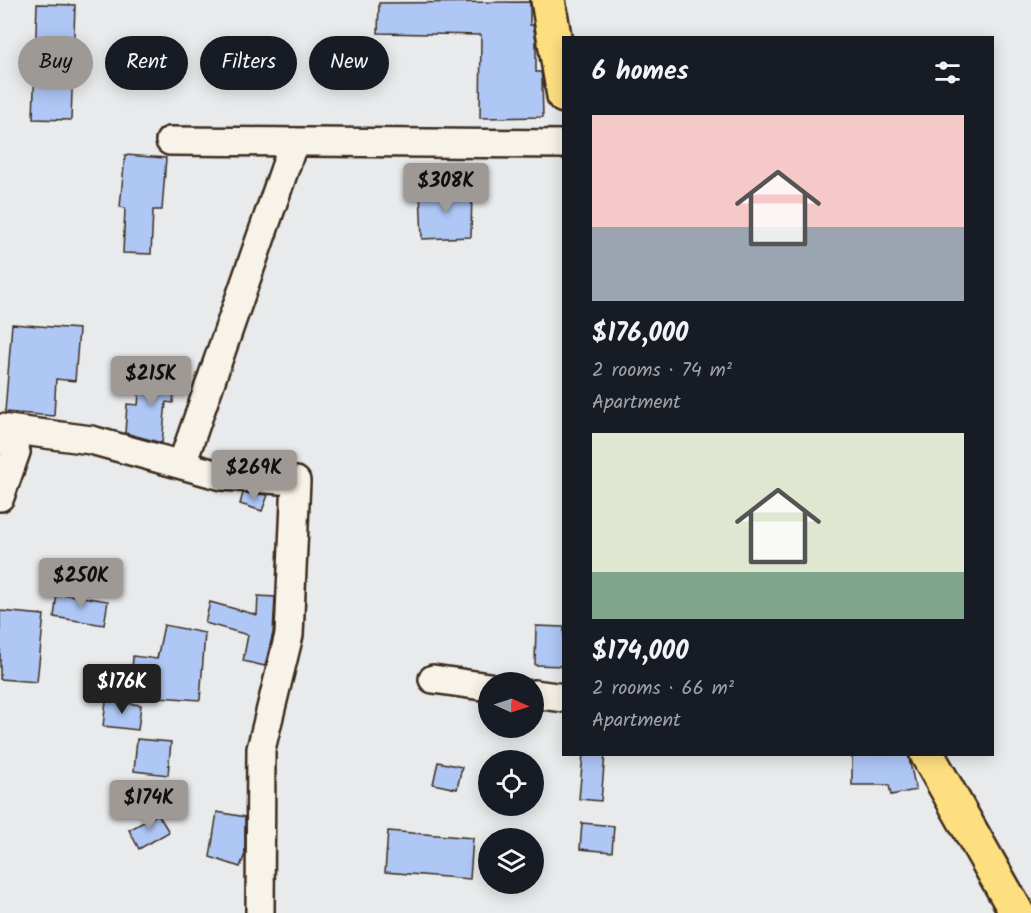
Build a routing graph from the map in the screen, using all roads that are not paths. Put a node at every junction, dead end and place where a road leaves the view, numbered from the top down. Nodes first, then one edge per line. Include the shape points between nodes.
1 (548, 0) edge
2 (562, 84) edge
3 (170, 141) dead end
4 (294, 142) junction
5 (562, 144) edge
6 (0, 430) edge
7 (182, 464) junction
8 (0, 497) edge
9 (433, 679) dead end
10 (478, 685) edge
11 (544, 695) edge
12 (562, 698) edge
13 (928, 756) edge
14 (260, 913) edge
15 (1017, 913) edge

1 - 2 main road
3 - 4 street
4 - 5 street
4 - 7 street
6 - 7 street via 92,440
6 - 8 street via 16,452
7 - 14 street via 222,476 296,481 290,635 261,749
9 - 10 street
11 - 12 street
13 - 15 main road

